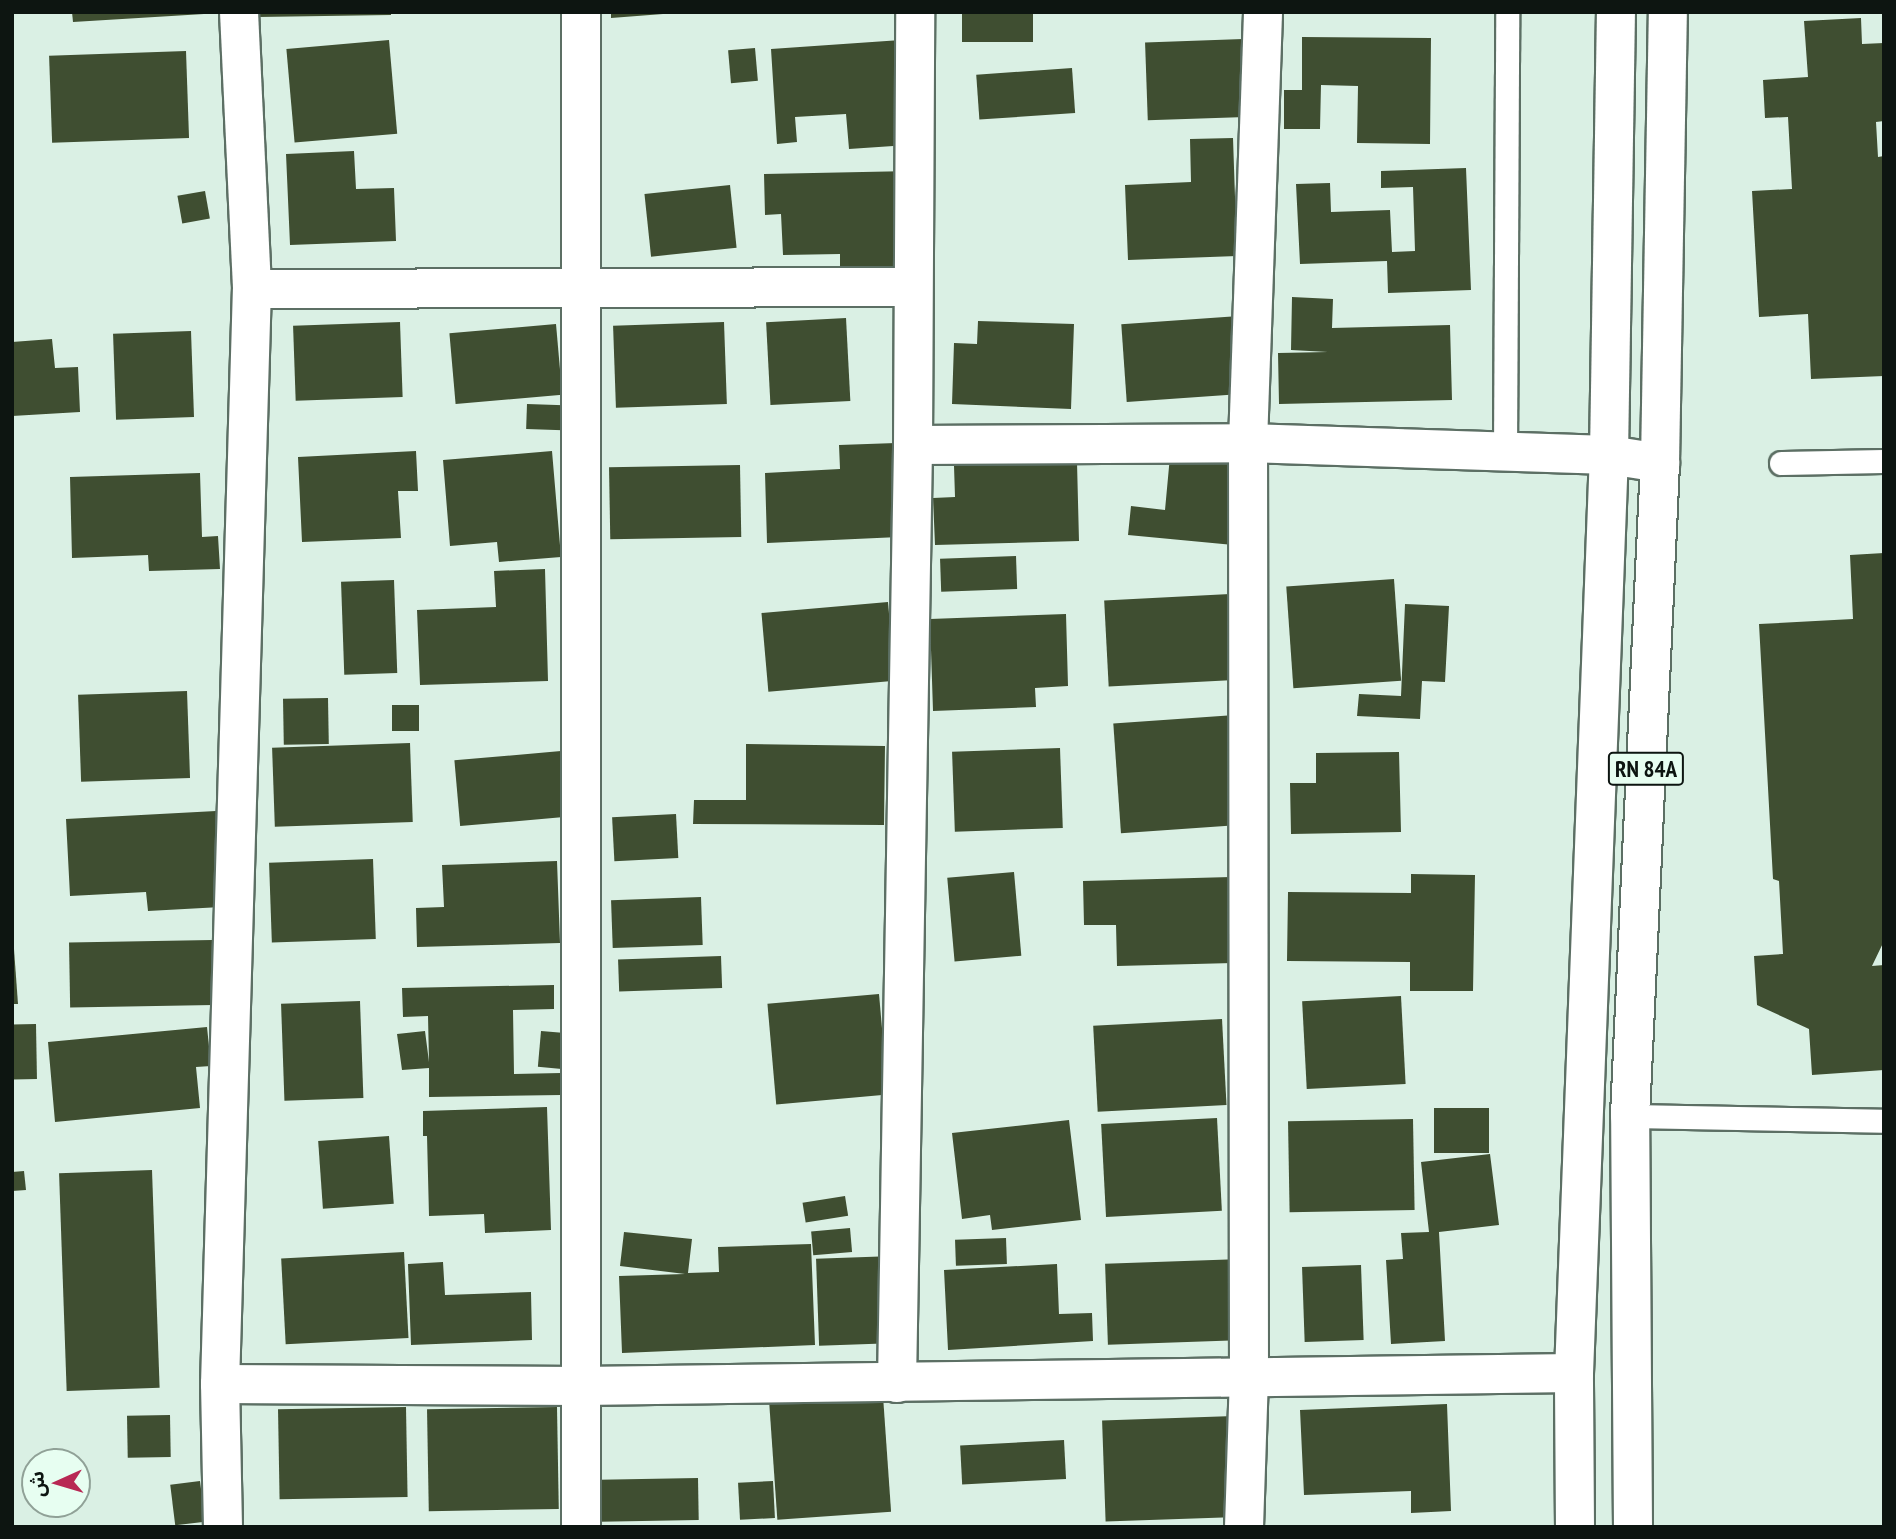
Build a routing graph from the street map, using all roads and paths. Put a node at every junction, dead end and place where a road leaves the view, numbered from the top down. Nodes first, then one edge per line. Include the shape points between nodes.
1 (239, 12) edge
2 (581, 12) edge
3 (915, 12) edge
4 (1263, 12) edge
5 (1507, 12) edge
6 (1616, 12) edge
7 (1668, 12) edge
8 (914, 287) junction
9 (581, 288) junction
10 (251, 289) junction
11 (1248, 443) junction
12 (913, 444) junction
13 (1505, 451) junction
14 (1609, 455) junction
15 (1884, 461) edge
16 (1660, 463) junction
17 (1781, 463) dead end
18 (1630, 1116) junction
19 (1884, 1121) edge
20 (1574, 1373) junction
21 (1249, 1379) junction
22 (897, 1383) junction
23 (220, 1384) junction
24 (581, 1386) junction
25 (223, 1527) edge
26 (581, 1527) edge
27 (1244, 1527) edge
28 (1575, 1527) edge
29 (1633, 1527) edge

1 - 10 street
2 - 9 street
3 - 8 street
4 - 11 street
5 - 13 lane
6 - 14 street, RN 84A
7 - 16 street, RN 84A
8 - 9 street
8 - 12 street
9 - 10 street
9 - 24 street
10 - 23 street
11 - 12 street
11 - 13 street
11 - 21 street
12 - 22 street
13 - 14 street
14 - 16 street
14 - 20 street, RN 84A
15 - 17 lane
16 - 18 street, RN 84A
18 - 19 lane
18 - 29 street, RN 84A
20 - 21 street
20 - 28 street, RN 84A
21 - 22 street
21 - 27 street
22 - 24 street
23 - 24 street
23 - 25 street
24 - 26 street

